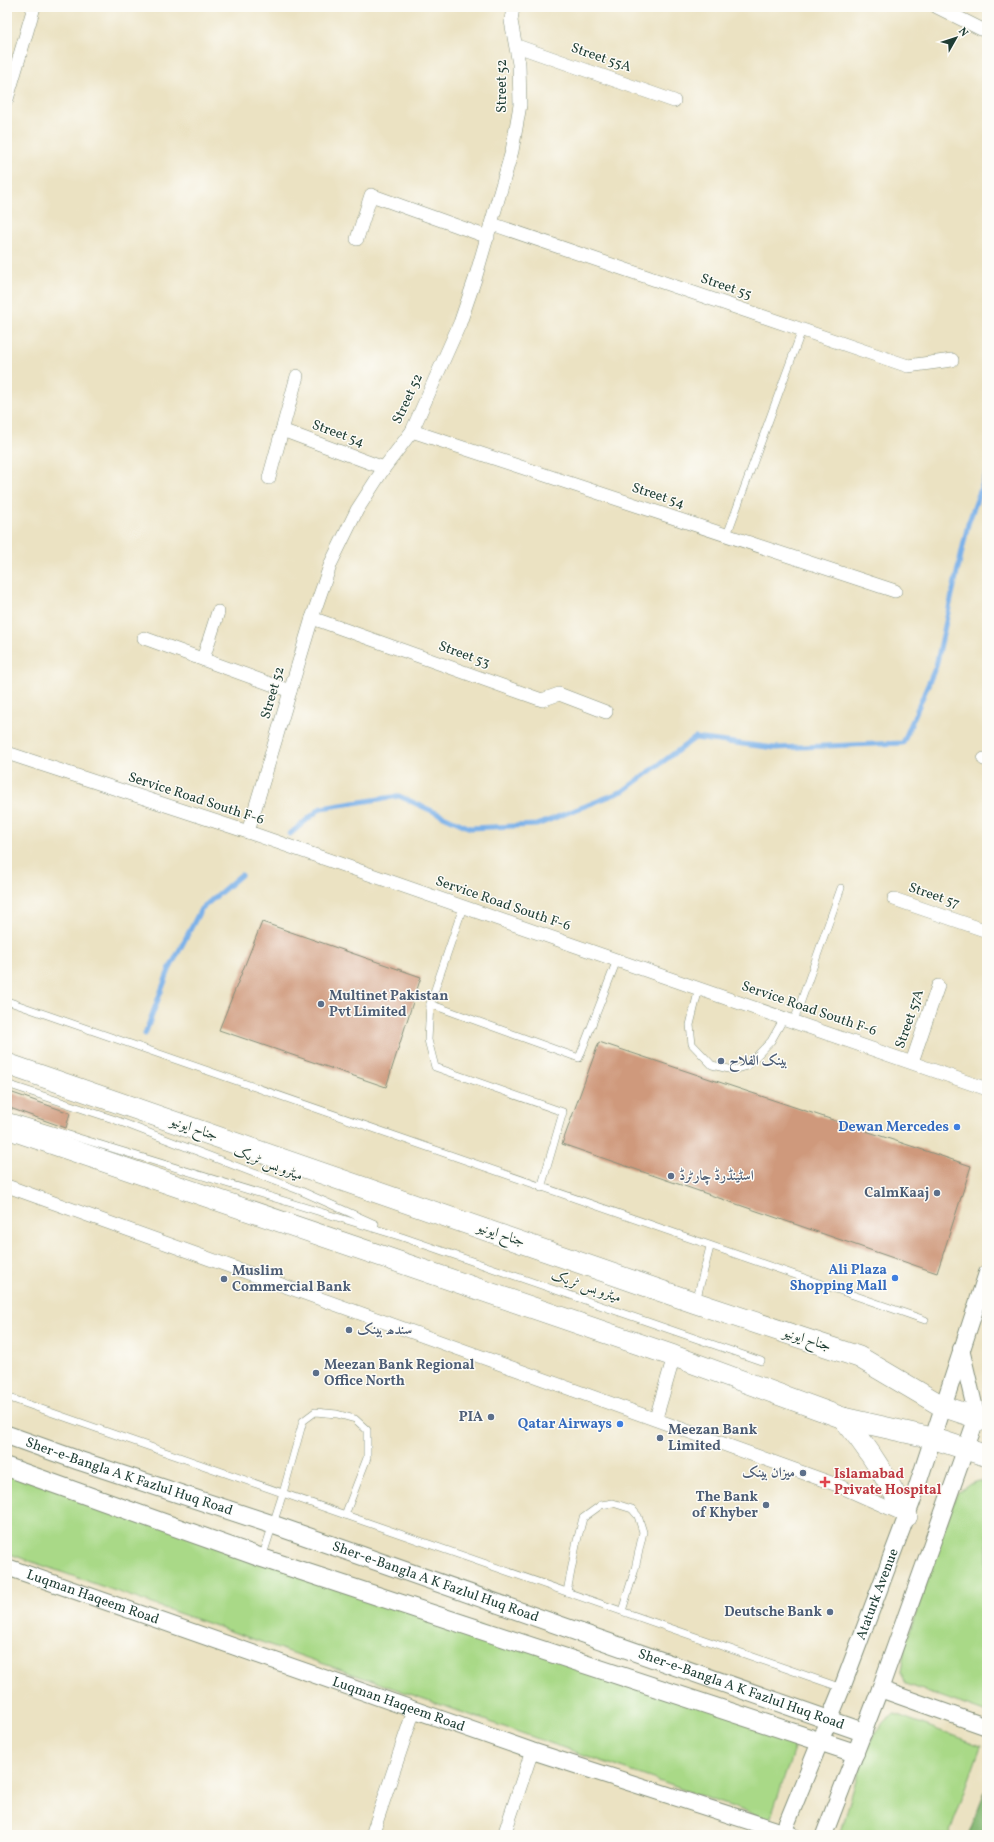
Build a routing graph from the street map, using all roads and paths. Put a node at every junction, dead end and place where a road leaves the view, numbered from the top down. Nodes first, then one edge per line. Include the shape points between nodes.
1 (34, 7) edge
2 (513, 7) edge
3 (937, 7) edge
4 (987, 32) edge
5 (517, 46) junction
6 (7, 99) edge
7 (674, 101) dead end
8 (492, 224) junction
9 (488, 237) junction
10 (357, 239) dead end
11 (802, 330) junction
12 (952, 360) dead end
13 (297, 376) dead end
14 (282, 430) junction
15 (412, 431) junction
16 (384, 468) junction
17 (269, 478) dead end
18 (727, 536) junction
19 (895, 591) dead end
20 (218, 612) dead end
21 (312, 618) junction
22 (144, 638) dead end
23 (203, 659) junction
24 (290, 691) junction
25 (606, 712) dead end
26 (7, 754) edge
27 (248, 832) junction
28 (842, 888) dead end
29 (894, 899) dead end
30 (463, 907) junction
31 (987, 931) edge
32 (617, 960) junction
33 (938, 986) dead end
34 (699, 988) junction
35 (7, 1001) edge
36 (430, 1004) junction
37 (789, 1019) junction
38 (912, 1062) junction
39 (7, 1064) edge
40 (7, 1084) edge
41 (987, 1089) edge
42 (7, 1116) edge
43 (7, 1128) edge
44 (7, 1186) edge
45 (541, 1188) junction
46 (402, 1237) junction
47 (710, 1247) junction
48 (987, 1273) edge
49 (696, 1303) junction
50 (925, 1320) dead end
51 (962, 1349) junction
52 (674, 1356) junction
53 (761, 1361) dead end
54 (7, 1396) edge
55 (942, 1406) junction
56 (656, 1418) junction
57 (843, 1418) junction
58 (982, 1419) edge
59 (7, 1435) edge
60 (932, 1438) junction
61 (965, 1449) junction
62 (987, 1456) edge
63 (7, 1467) edge
64 (283, 1493) junction
65 (345, 1515) junction
66 (907, 1516) junction
67 (274, 1525) junction
68 (262, 1558) junction
69 (7, 1567) edge
70 (567, 1592) junction
71 (622, 1611) junction
72 (842, 1688) junction
73 (880, 1688) junction
74 (414, 1710) junction
75 (828, 1720) junction
76 (987, 1727) edge
77 (863, 1732) junction
78 (820, 1741) junction
79 (532, 1750) junction
80 (855, 1753) junction
81 (786, 1834) edge
82 (372, 1835) edge
83 (504, 1835) edge
84 (824, 1835) edge

1 - 6 street
2 - 5 street, Street 52 via 511,21
3 - 4 street
5 - 7 street, Street 55A
5 - 8 street, Street 52 via 520,105 512,151
8 - 9 street, Street 52
8 - 11 street, Street 55
9 - 10 street via 371,195
9 - 15 street, Street 52 via 460,324
11 - 12 street, Street 55 via 908,366
11 - 18 lane
13 - 14 street
14 - 16 street, Street 54
14 - 17 street
15 - 16 street, Street 52
15 - 18 street, Street 54
16 - 21 street, Street 52 via 357,510 331,563
18 - 19 street, Street 54
20 - 23 street
21 - 24 street, Street 52
21 - 25 street, Street 53 via 542,700 559,694
22 - 23 street
23 - 24 street
24 - 27 street, Street 52
26 - 27 street, Service Road South F-6
27 - 30 street, Service Road South F-6
28 - 37 lane
29 - 31 street, Street 57
30 - 32 street, Service Road South F-6
30 - 36 lane
32 - 34 street, Service Road South F-6
32 - 36 lane via 579,1058
33 - 38 street, Street 57A
34 - 37 street, Service Road South F-6
34 - 37 lane via 690,1025 692,1044 712,1065 733,1070 747,1066
35 - 45 lane
36 - 45 lane via 428,1040 435,1067 563,1112
37 - 38 street, Service Road South F-6
38 - 41 street, Service Road South F-6
39 - 49 main road, جناح ایونیو
40 - 46 lane, میٹرو بس ٹریک via 128,1124 301,1191
42 - 46 lane, میٹرو بس ٹریک
43 - 52 main road
44 - 56 street
45 - 47 lane
46 - 53 lane, میٹرو بس ٹریک
47 - 49 lane
47 - 50 lane
48 - 51 street, Ataturk Avenue
49 - 55 main road, جناح ایونیو via 859,1357
51 - 55 street, Ataturk Avenue
51 - 58 street
52 - 56 street
52 - 57 main road
54 - 64 lane
55 - 58 main road, جناح ایونیو
55 - 60 street, Ataturk Avenue
56 - 66 street via 837,1485
57 - 60 main road
57 - 66 main road via 861,1440
58 - 61 street
59 - 67 main road, Sher-e-Bangla A K Fazlul Huq Road
60 - 61 main road
60 - 66 street, Ataturk Avenue
61 - 62 main road
61 - 73 street
63 - 68 main road, Sher-e-Bangla A K Fazlul Huq Road
64 - 65 lane
64 - 65 lane via 303,1422 315,1412 355,1419 367,1430 367,1458
64 - 67 lane
65 - 70 lane
66 - 72 street, Ataturk Avenue
67 - 68 lane
67 - 75 main road, Sher-e-Bangla A K Fazlul Huq Road
68 - 78 main road, Sher-e-Bangla A K Fazlul Huq Road
69 - 74 street, Luqman Haqeem Road
70 - 71 lane
70 - 71 lane via 583,1518 601,1505 613,1503 632,1509 638,1516 643,1532 636,1569
71 - 72 lane
72 - 75 street, Ataturk Avenue
73 - 76 street
73 - 77 street
74 - 79 street, Luqman Haqeem Road
74 - 82 street
75 - 77 main road, Sher-e-Bangla A K Fazlul Huq Road
75 - 78 street, Ataturk Avenue
77 - 80 street
78 - 80 main road, Sher-e-Bangla A K Fazlul Huq Road
78 - 81 street, Ataturk Avenue
79 - 81 street, Luqman Haqeem Road
79 - 83 street
80 - 84 street

